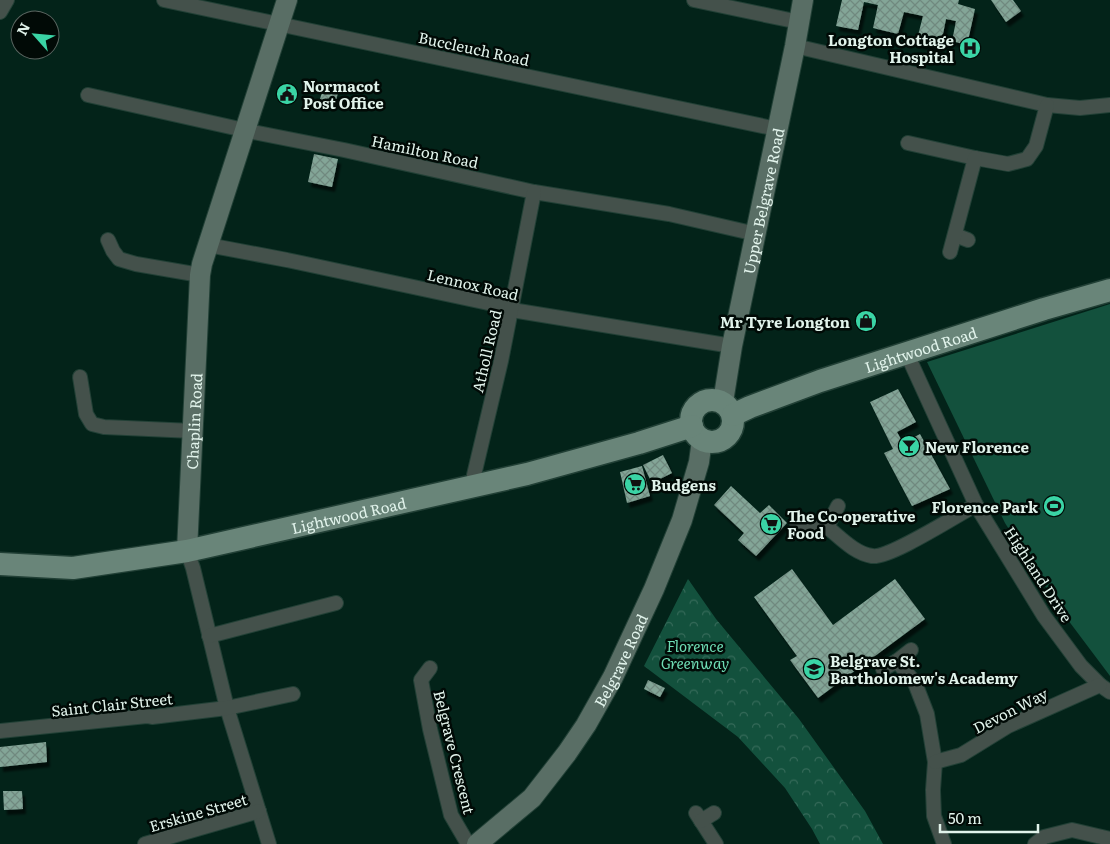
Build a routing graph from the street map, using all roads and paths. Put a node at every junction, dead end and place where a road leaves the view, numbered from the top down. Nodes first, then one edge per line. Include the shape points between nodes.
1 (7, 0) edge
2 (164, 0) edge
3 (287, 0) edge
4 (694, 0) edge
5 (803, 0) edge
6 (0, 12) edge
7 (799, 22) junction
8 (279, 24) junction
9 (795, 46) junction
10 (88, 95) dead end
11 (1046, 105) junction
12 (1110, 105) edge
13 (777, 128) junction
14 (245, 130) junction
15 (908, 143) dead end
16 (975, 158) junction
17 (534, 192) junction
18 (756, 234) junction
19 (108, 240) dead end
20 (208, 244) junction
21 (950, 252) dead end
22 (200, 274) junction
23 (1110, 290) edge
24 (512, 309) junction
25 (732, 346) junction
26 (907, 354) junction
27 (80, 377) dead end
28 (728, 409) junction
29 (192, 431) junction
30 (697, 433) junction
31 (477, 486) junction
32 (976, 505) junction
33 (838, 506) dead end
34 (798, 525) dead end
35 (827, 527) junction
36 (187, 551) junction
37 (0, 564) edge
38 (336, 603) dead end
39 (209, 636) junction
40 (911, 650) dead end
41 (898, 661) junction
42 (430, 668) dead end
43 (883, 669) dead end
44 (1105, 688) edge
45 (293, 694) dead end
46 (227, 708) junction
47 (0, 731) edge
48 (935, 762) junction
49 (259, 811) junction
50 (714, 813) dead end
51 (1110, 839) edge
52 (145, 844) edge
53 (269, 844) edge
54 (468, 844) edge
55 (477, 844) edge
56 (716, 844) edge
57 (944, 844) edge
58 (1034, 844) edge

1 - 6 street
2 - 8 street, Buccleuch Road
3 - 8 street, Chaplin Road
4 - 7 street
5 - 7 street, Upper Belgrave Road
7 - 9 street, Upper Belgrave Road
8 - 13 street, Buccleuch Road
8 - 14 street, Chaplin Road
9 - 11 street
9 - 13 street, Upper Belgrave Road
10 - 14 street, Hamilton Road
11 - 12 street via 1080,108
11 - 16 street via 1036,146 1027,159 1008,164
13 - 18 street, Upper Belgrave Road
14 - 17 street, Hamilton Road
14 - 20 street, Chaplin Road
15 - 16 street via 921,151
16 - 21 street via 961,237
17 - 18 street, Hamilton Road via 669,214
17 - 24 street, Atholl Road
18 - 25 street, Upper Belgrave Road
19 - 22 street via 119,259
20 - 22 street, Chaplin Road
20 - 24 street, Lennox Road
22 - 29 street, Chaplin Road
23 - 26 main road, Lightwood Road
24 - 25 street, Lennox Road
24 - 31 street, Atholl Road via 474,475
25 - 28 street, Upper Belgrave Road
26 - 28 main road, Lightwood Road via 750,407
26 - 32 street, Highland Drive
27 - 29 street via 86,414 92,424
28 - 30 main road via 734,423 728,435 711,442
28 - 30 main road via 719,400 704,401 692,415
29 - 36 street, Chaplin Road
30 - 31 main road, Lightwood Road via 630,446
30 - 55 street, Belgrave Road via 699,462 682,520 609,685 572,746 532,798
31 - 36 main road, Lightwood Road
32 - 35 street via 896,550 874,557 856,551
32 - 44 street, Highland Drive via 1044,616 1082,666
33 - 35 street
34 - 35 street
36 - 37 main road, Lightwood Road via 73,568
36 - 39 street, Chaplin Road
38 - 39 street
39 - 46 street, Chaplin Road
40 - 41 street
41 - 43 street
41 - 48 street via 915,683 927,714
42 - 54 street, Belgrave Crescent via 421,680 430,729 451,814
44 - 48 street, Devon Way via 1008,726 961,755
45 - 46 street, Saint Clair Street
46 - 47 street, Saint Clair Street
46 - 49 street, Chaplin Road
48 - 57 street via 934,816
49 - 52 street, Erskine Street
49 - 53 street, Chaplin Road
50 - 56 street via 699,817
51 - 58 street via 1072,830 1044,837

